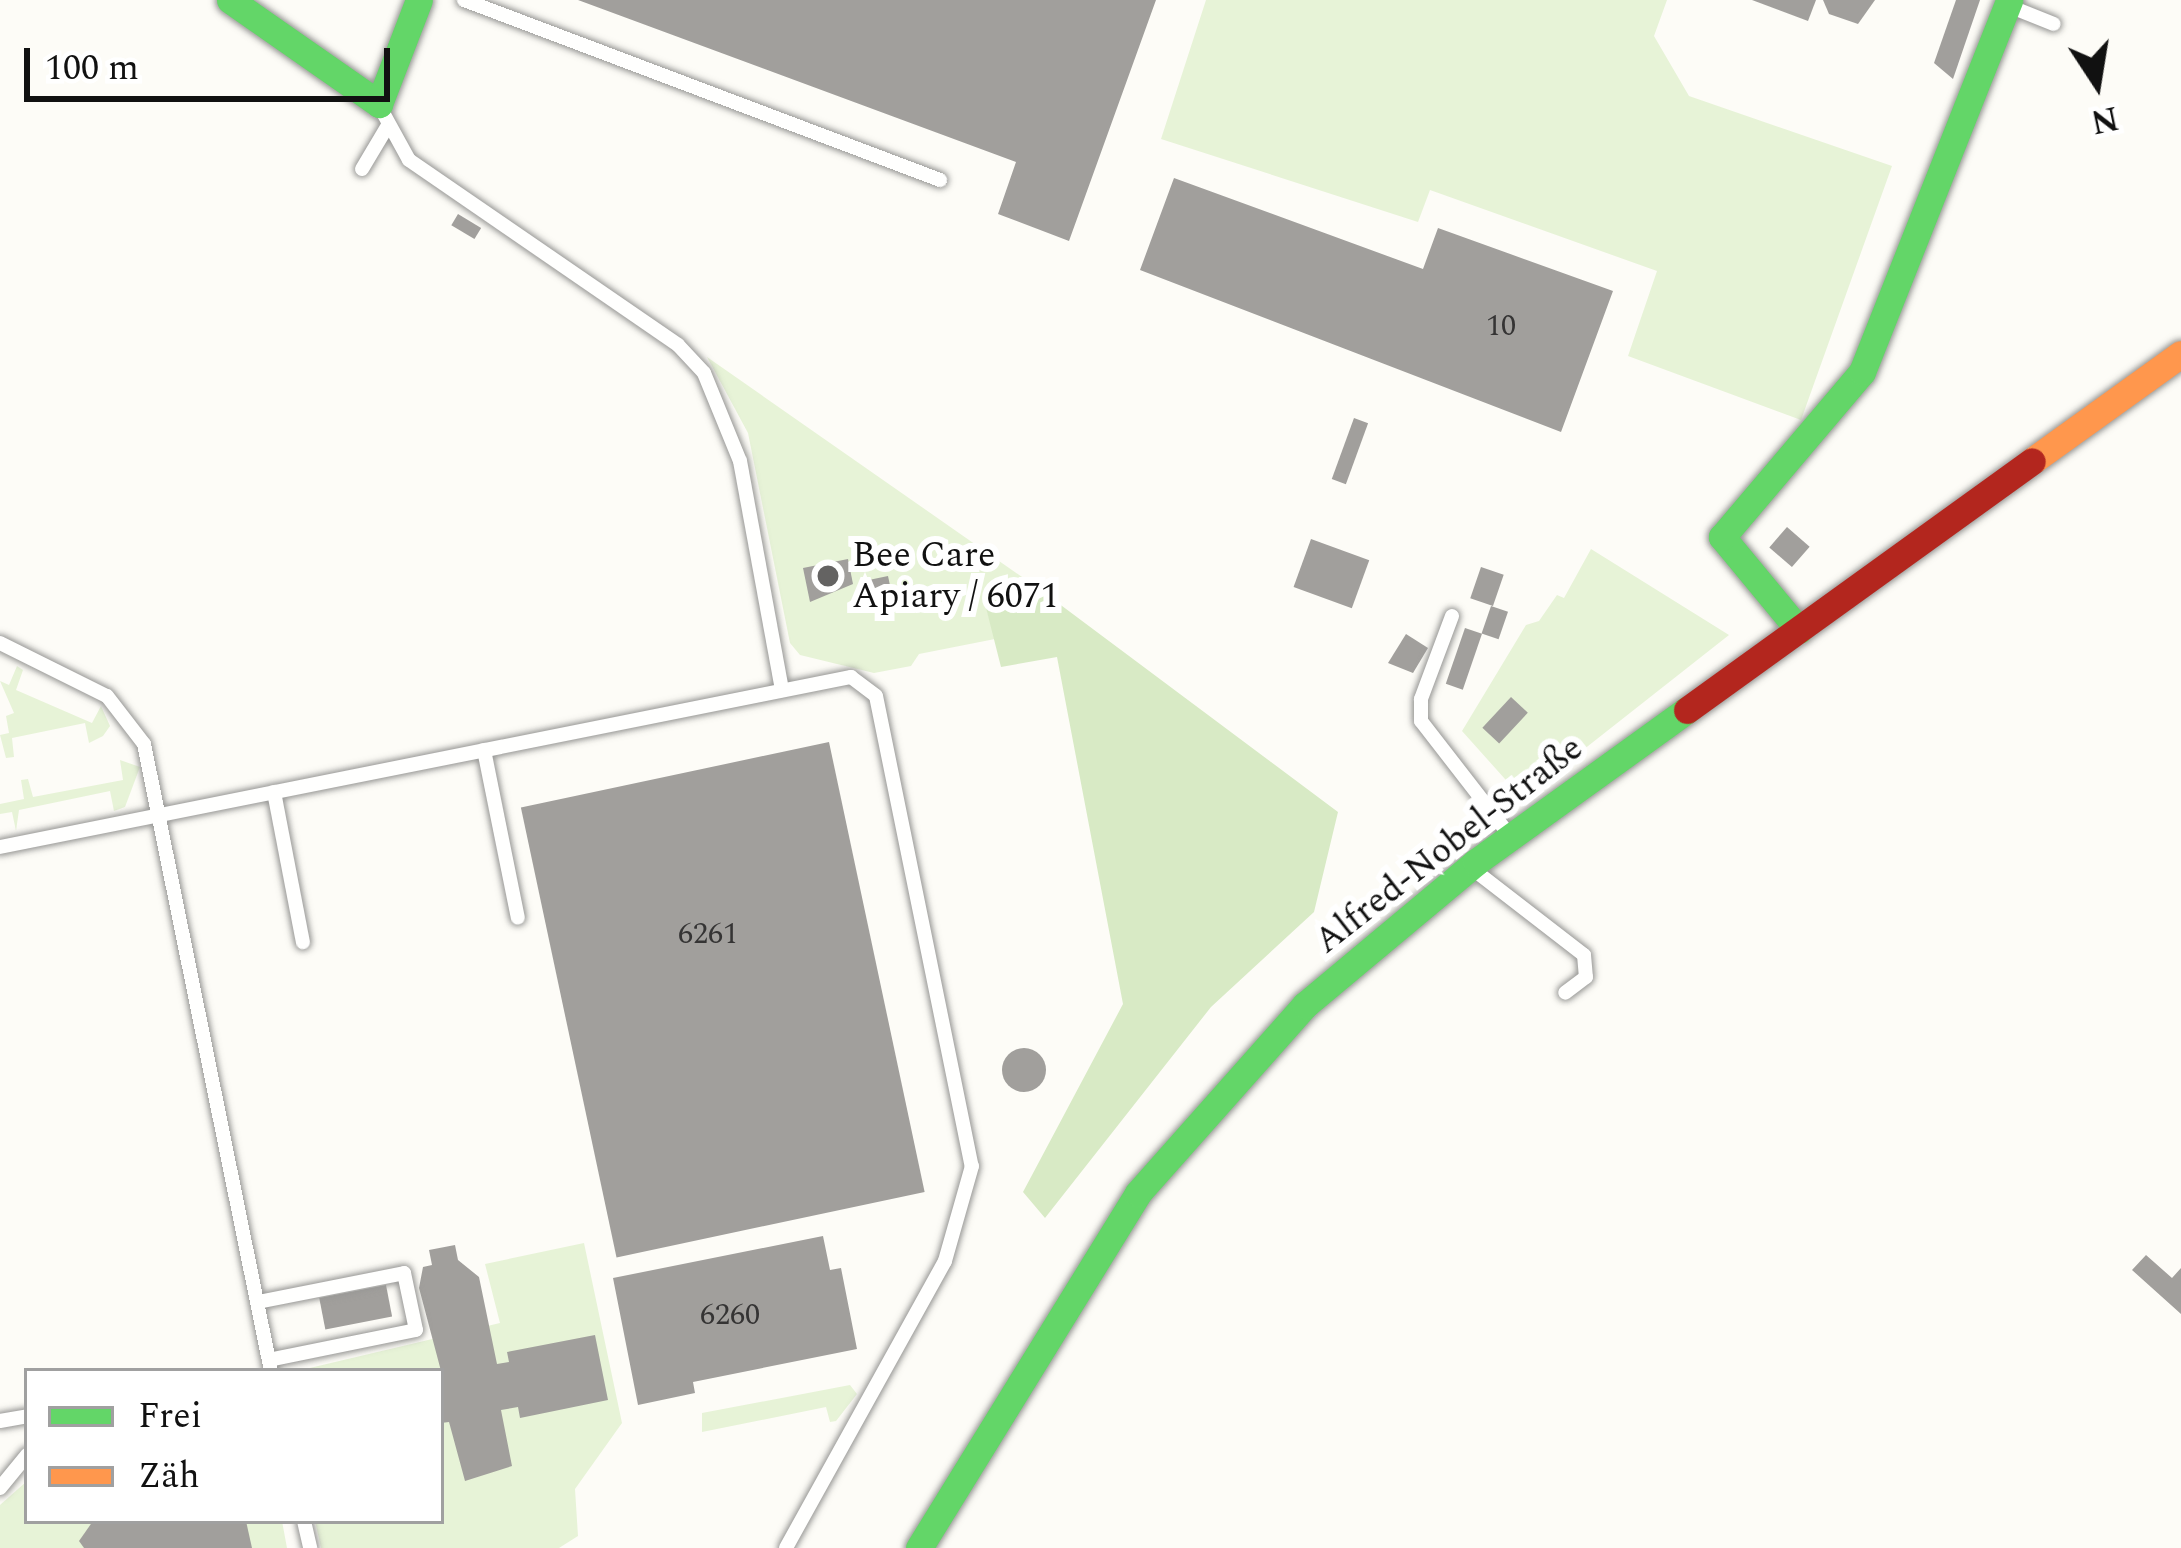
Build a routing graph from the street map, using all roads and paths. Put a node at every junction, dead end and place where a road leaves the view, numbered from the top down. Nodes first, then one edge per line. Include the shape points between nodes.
1 (230, 0) edge
2 (464, 0) edge
3 (2008, 3) edge
4 (412, 5) edge
5 (2054, 24) dead end
6 (383, 116) junction
7 (362, 169) dead end
8 (940, 180) dead end
9 (2181, 354) edge
10 (1452, 616) dead end
11 (1798, 630) junction
12 (0, 643) edge
13 (782, 690) junction
14 (484, 750) junction
15 (274, 793) junction
16 (164, 814) junction
17 (1511, 837) junction
18 (0, 847) edge
19 (1470, 867) junction
20 (518, 918) dead end
21 (303, 942) dead end
22 (1565, 993) dead end
23 (258, 1301) junction
24 (267, 1368) edge
25 (24, 1459) edge
26 (0, 1488) edge
27 (786, 1548) edge
28 (920, 1548) edge

1 - 6 street
2 - 8 lane
3 - 5 lane
3 - 11 street via 1862,372 1722,537
4 - 6 street
6 - 7 lane
6 - 13 lane via 409,160 679,345 704,373 740,461
9 - 11 street, Alfred-Nobel-Straße
10 - 17 lane via 1421,699 1421,721
11 - 17 street, Alfred-Nobel-Straße
12 - 16 lane via 107,696 128,715
13 - 14 lane
13 - 27 lane via 851,677 876,696 972,1166 945,1262
14 - 15 lane
14 - 20 lane
15 - 16 lane
15 - 21 lane
16 - 18 lane
16 - 23 lane
17 - 19 street, Alfred-Nobel-Straße
19 - 22 lane via 1584,955 1586,977
19 - 28 street, Alfred-Nobel-Straße via 1305,1005 1138,1193 1054,1318
23 - 24 lane
23 - 24 lane via 404,1273 416,1330
25 - 26 lane

